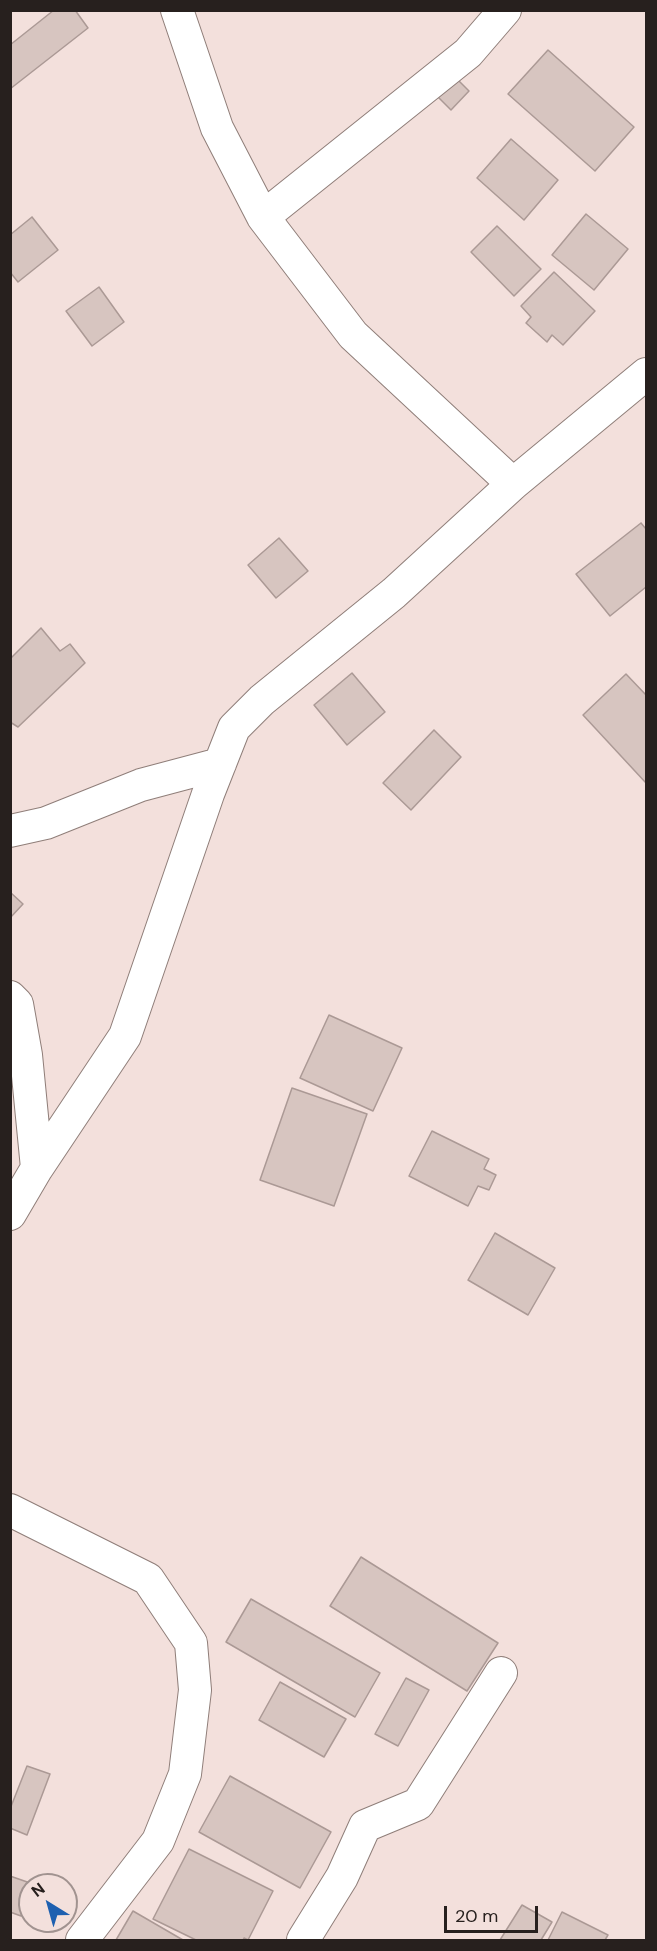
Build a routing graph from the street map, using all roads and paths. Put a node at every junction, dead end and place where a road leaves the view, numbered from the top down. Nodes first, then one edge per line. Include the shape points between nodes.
1 (177, 10) edge
2 (505, 10) edge
3 (263, 217) junction
4 (646, 374) edge
5 (513, 484) junction
6 (220, 764) junction
7 (10, 831) edge
8 (10, 997) edge
9 (37, 1168) junction
10 (10, 1214) edge
11 (10, 1510) edge
12 (501, 1673) dead end
13 (82, 1941) edge
14 (303, 1941) edge

1 - 3 street via 217,128
2 - 3 street via 468,53
3 - 5 street via 353,335
4 - 5 street
5 - 6 street via 394,593 262,700 234,728
6 - 7 street via 141,785 46,823
6 - 9 street via 125,1036
8 - 9 street via 16,1005 26,1055
9 - 10 street
11 - 13 street via 148,1579 191,1643 195,1690 185,1774 159,1841
12 - 14 street via 418,1804 365,1827 342,1877

